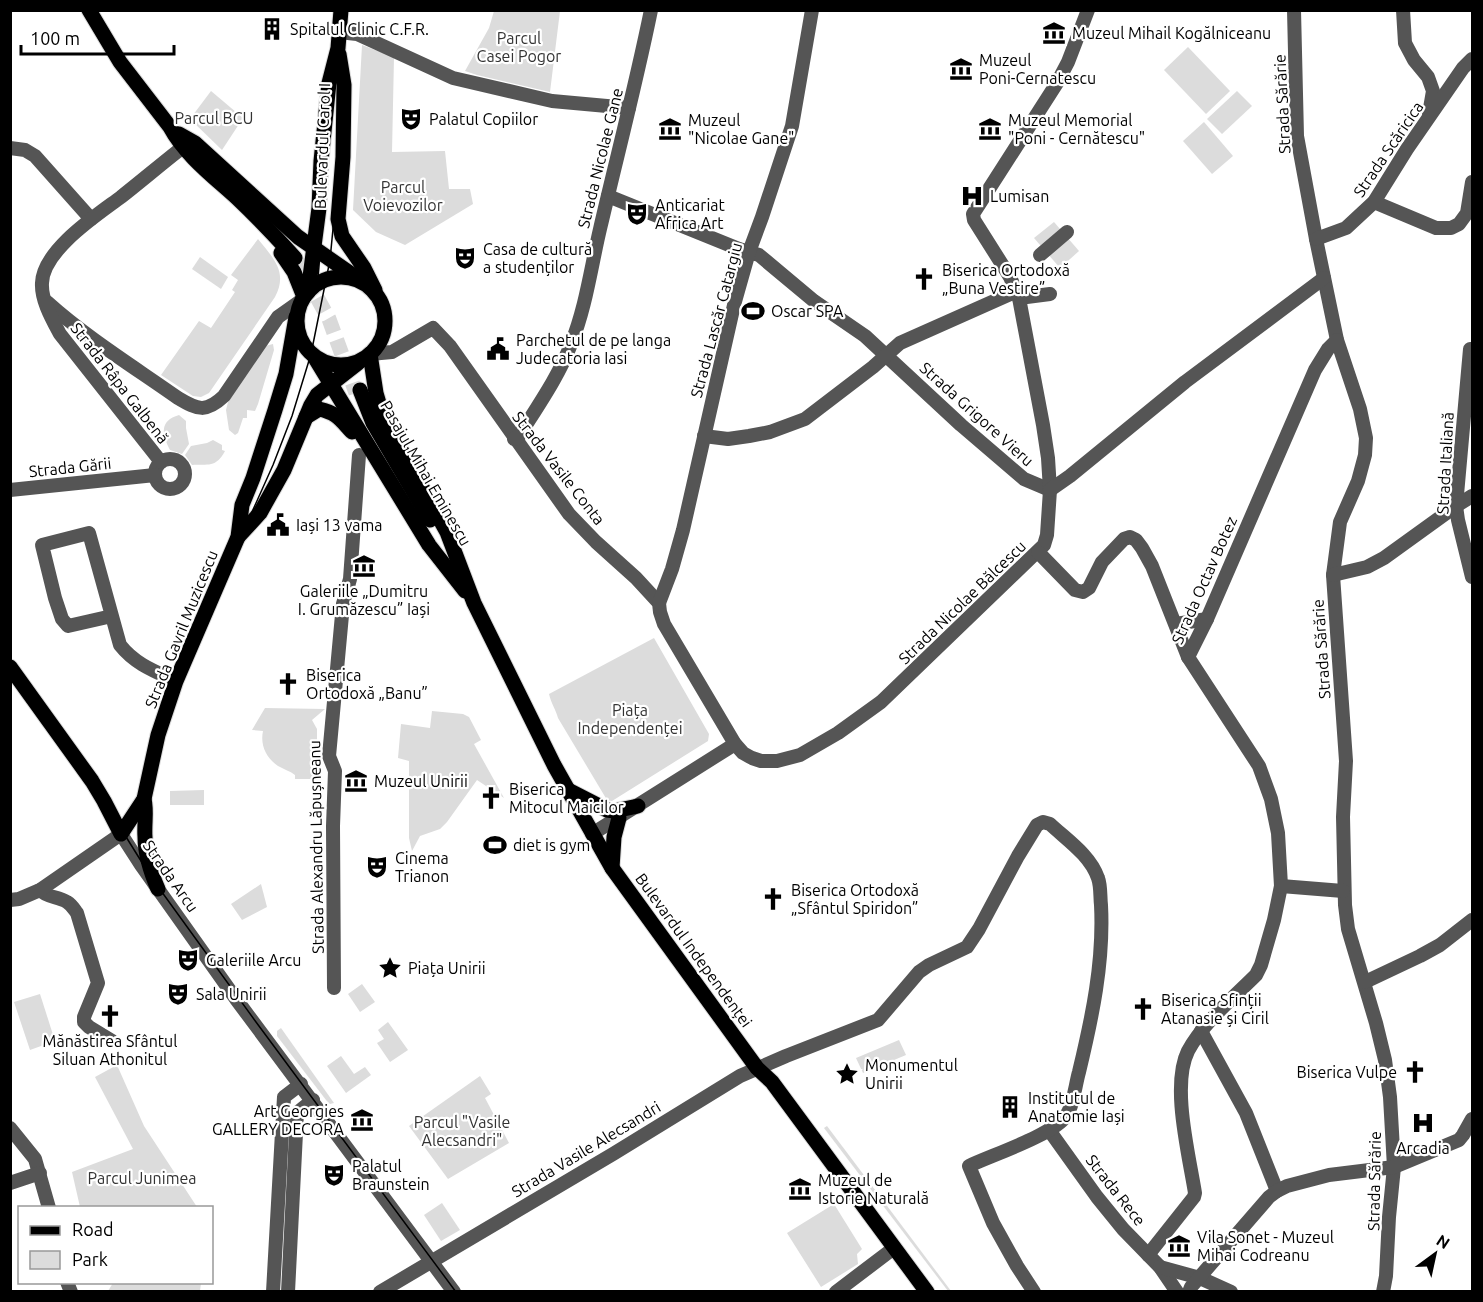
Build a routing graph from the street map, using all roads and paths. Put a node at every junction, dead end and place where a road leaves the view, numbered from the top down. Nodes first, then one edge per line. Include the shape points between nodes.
1 (89, 10) edge
2 (341, 10) edge
3 (651, 10) edge
4 (812, 10) edge
5 (1088, 10) edge
6 (1294, 10) edge
7 (1403, 10) edge
8 (339, 32) junction
9 (338, 48) junction
10 (1473, 59) edge
11 (628, 108) junction
12 (1429, 119) junction
13 (176, 137) junction
14 (10, 148) edge
15 (1473, 182) edge
16 (608, 196) junction
17 (1374, 202) junction
18 (319, 211) junction
19 (91, 219) junction
20 (278, 220) junction
21 (1067, 232) dead end
22 (1316, 238) junction
23 (314, 249) junction
24 (749, 252) junction
25 (1040, 255) dead end
26 (297, 257) tunnel mouth
27 (1324, 278) junction
28 (362, 282) junction
29 (1018, 294) junction
30 (1050, 294) dead end
31 (304, 297) junction
32 (45, 299) junction
33 (382, 306) junction
34 (296, 317) junction
35 (92, 338) junction
36 (1337, 340) junction
37 (68, 345) junction
38 (1470, 349) dead end
39 (887, 355) junction
40 (367, 356) junction
41 (315, 358) junction
42 (332, 385) junction
43 (358, 392) tunnel mouth
44 (306, 417) junction
45 (704, 436) junction
46 (514, 439) junction
47 (366, 454) junction
48 (158, 468) joint
49 (10, 490) edge
50 (1050, 490) junction
51 (1473, 496) edge
52 (1456, 506) junction
53 (238, 537) junction
54 (1038, 552) junction
55 (1333, 574) junction
56 (459, 575) junction
57 (1473, 578) edge
58 (659, 603) junction
59 (112, 616) junction
60 (1207, 619) junction
61 (1176, 624) junction
62 (1188, 657) junction
63 (10, 666) edge
64 (176, 681) junction
65 (735, 744) junction
66 (568, 790) junction
67 (142, 802) junction
68 (105, 804) junction
69 (638, 806) junction
70 (619, 818) junction
71 (121, 834) junction
72 (592, 834) junction
73 (612, 868) junction
74 (1281, 886) junction
75 (158, 889) junction
76 (40, 890) junction
77 (1343, 891) junction
78 (10, 900) edge
79 (1473, 920) edge
80 (1365, 982) junction
81 (334, 988) dead end
82 (1201, 1031) junction
83 (112, 1041) dead end
84 (758, 1068) junction
85 (301, 1084) junction
86 (313, 1100) junction
87 (1473, 1119) edge
88 (10, 1128) edge
89 (1049, 1130) junction
90 (1394, 1167) junction
91 (39, 1173) junction
92 (10, 1183) edge
93 (1277, 1191) junction
94 (48, 1206) edge
95 (894, 1248) junction
96 (1148, 1255) junction
97 (432, 1261) junction
98 (1160, 1267) junction
99 (1200, 1278) junction
100 (273, 1292) edge
101 (288, 1292) edge
102 (380, 1292) edge
103 (454, 1292) edge
104 (836, 1292) edge
105 (927, 1292) edge
106 (1034, 1292) edge
107 (1177, 1292) edge
108 (1189, 1292) edge
109 (1232, 1292) edge
110 (1383, 1292) edge

1 - 13 main road via 120,62
2 - 8 main road, Bulevardul Carol I
3 - 11 street, Strada Nicolae Gane
4 - 24 street, Strada Lascăr Catargiu via 792,126
5 - 29 street, Strada Nicolae Bălcescu via 1057,83 973,214
6 - 22 street, Strada Sărărie via 1298,136
7 - 12 street via 1405,43 1433,91
8 - 9 main road, Bulevardul Carol I
8 - 11 street via 368,38 453,78 552,101
9 - 18 main road, Bulevardul Carol I via 329,83
9 - 33 main road, Bulevardul Carol I via 344,85 338,219 342,236 368,275
10 - 12 street, Strada Scăricica
11 - 16 street, Strada Nicolae Gane
12 - 17 street, Strada Scăricica
13 - 19 street, Strada Râpa Galbenă
13 - 20 main road via 195,143
13 - 26 main road
13 - 31 main road via 193,168 279,251 294,272
14 - 19 street via 35,156
15 - 17 street via 1467,213 1451,228 1436,228
16 - 24 street, Strada Grigore Vieru
16 - 46 street, Strada Nicolae Gane via 572,342 538,405
17 - 22 street, Strada Scăricica via 1346,228
18 - 20 main road via 311,220 295,227
18 - 23 main road, Bulevardul Carol I
19 - 32 street, Strada Râpa Galbenă via 53,257 43,275
20 - 23 main road
21 - 25 street
22 - 27 street, Strada Sărărie
23 - 28 main road
23 - 31 main road, Bulevardul Carol I
24 - 39 street, Strada Grigore Vieru via 759,255
24 - 45 street, Strada Lascăr Catargiu
27 - 36 street, Strada Sărărie
27 - 50 street
28 - 31 main road via 342,277 326,279
28 - 33 main road
29 - 30 street
29 - 39 street via 900,343
29 - 50 street, Strada Nicolae Bălcescu via 1043,425
31 - 34 main road
31 - 35 street via 278,317 224,396 216,404 201,409 178,398
32 - 35 street
32 - 37 street, Strada Râpa Galbenă
33 - 40 main road via 384,331
34 - 41 main road via 301,341
34 - 53 main road, Strada Gavril Muzicescu via 288,365 242,505
35 - 37 street via 73,334
36 - 55 street, Strada Sărărie via 1366,438 1358,480 1340,522
36 - 60 street, Strada Octav Botez via 1315,370
37 - 48 street, Strada Râpa Galbenă
38 - 52 street, Strada Italiană
39 - 45 street via 804,419 749,436
39 - 50 street, Strada Grigore Vieru via 1024,479
40 - 41 main road via 345,364
40 - 42 main road, Strada Gavril Muzicescu
40 - 46 street, Strada Vasile Conta via 392,352 433,328 450,346
40 - 56 main road via 381,410 447,532
41 - 42 main road
42 - 44 main road, Strada Gavril Muzicescu via 317,395
42 - 47 main road
43 - 56 main road, Pasajul Mihai Eminescu via 394,471
44 - 47 main road via 319,409 340,417
44 - 53 main road, Strada Gavril Muzicescu via 284,470 260,513
45 - 58 street, Strada Lascăr Catargiu via 672,569
46 - 58 street, Strada Vasile Conta via 569,514
47 - 56 main road via 429,545
47 - 81 street, Strada Alexandru Lăpușneanu via 350,579 343,604 329,756 335,771
48 - 49 street, Strada Gării via 133,477
50 - 54 street, Strada Nicolae Bălcescu via 1047,535
51 - 52 street
52 - 55 street via 1384,558 1367,567
52 - 57 street, Strada Italiană
53 - 64 main road, Strada Gavril Muzicescu
54 - 61 street, Strada Octav Botez via 1075,590 1083,592 1102,562 1124,538 1136,540 1152,566
54 - 65 street, Strada Nicolae Bălcescu via 881,702 838,733 800,755 777,761 752,758
55 - 77 street, Strada Sărărie via 1346,761
56 - 66 main road, Bulevardul Independenței
58 - 65 street, Strada Vasile Conta via 664,624
59 - 59 street via 68,626 55,598 42,545 89,533
59 - 64 street via 120,645 129,656
60 - 61 street
60 - 62 street, Strada Octav Botez
61 - 62 street, Strada Octav Botez
62 - 74 street via 1264,778 1278,833
63 - 68 main road, Strada Arcu
64 - 67 main road, Strada Gavril Muzicescu
65 - 69 street
66 - 69 main road via 607,810
66 - 72 main road, Bulevardul Independenței
67 - 68 main road via 125,810
67 - 71 main road, Strada Gavril Muzicescu
67 - 75 main road via 146,808 146,851
68 - 71 main road, Strada Arcu
69 - 70 street
70 - 72 street
70 - 73 main road
71 - 75 street, Strada Arcu
71 - 76 street
72 - 73 main road, Bulevardul Independenței
73 - 84 main road, Bulevardul Independenței
74 - 77 street
74 - 82 street via 1256,975
75 - 85 street, Strada Arcu
76 - 78 street
76 - 83 street via 44,895 65,900 77,913 98,983 84,1022
77 - 80 street, Strada Sărărie via 1348,929
79 - 80 street via 1440,945
80 - 90 street, Strada Sărărie via 1385,1060
82 - 93 street via 1246,1113
82 - 96 street via 1187,1053 1180,1102 1195,1193
84 - 89 street, Strada Vasile Alecsandri via 878,1020 919,972 967,947 1018,856 1037,825 1043,822 1050,824 1091,864 1099,881 1102,920 1096,993 1071,1104 1065,1117
84 - 95 main road, Bulevardul Independenței
84 - 97 street, Strada Vasile Alecsandri
85 - 86 street, Strada Arcu
85 - 100 street via 284,1097
86 - 97 street, Strada Arcu
86 - 101 street via 297,1113
87 - 90 street via 1459,1140
88 - 91 street via 35,1159
89 - 96 street, Strada Rece via 1097,1197
89 - 106 street via 969,1166 993,1223
90 - 93 street via 1329,1175
90 - 110 street, Strada Sărărie
91 - 92 street
91 - 94 street
93 - 99 street
95 - 104 street
95 - 105 main road, Bulevardul Independenței
96 - 98 street, Strada Rece
97 - 102 street, Strada Vasile Alecsandri
97 - 103 street, Strada Arcu
98 - 99 street, Strada Rece
98 - 107 street, Strada Rece
99 - 108 street
99 - 109 street, Strada Rece

